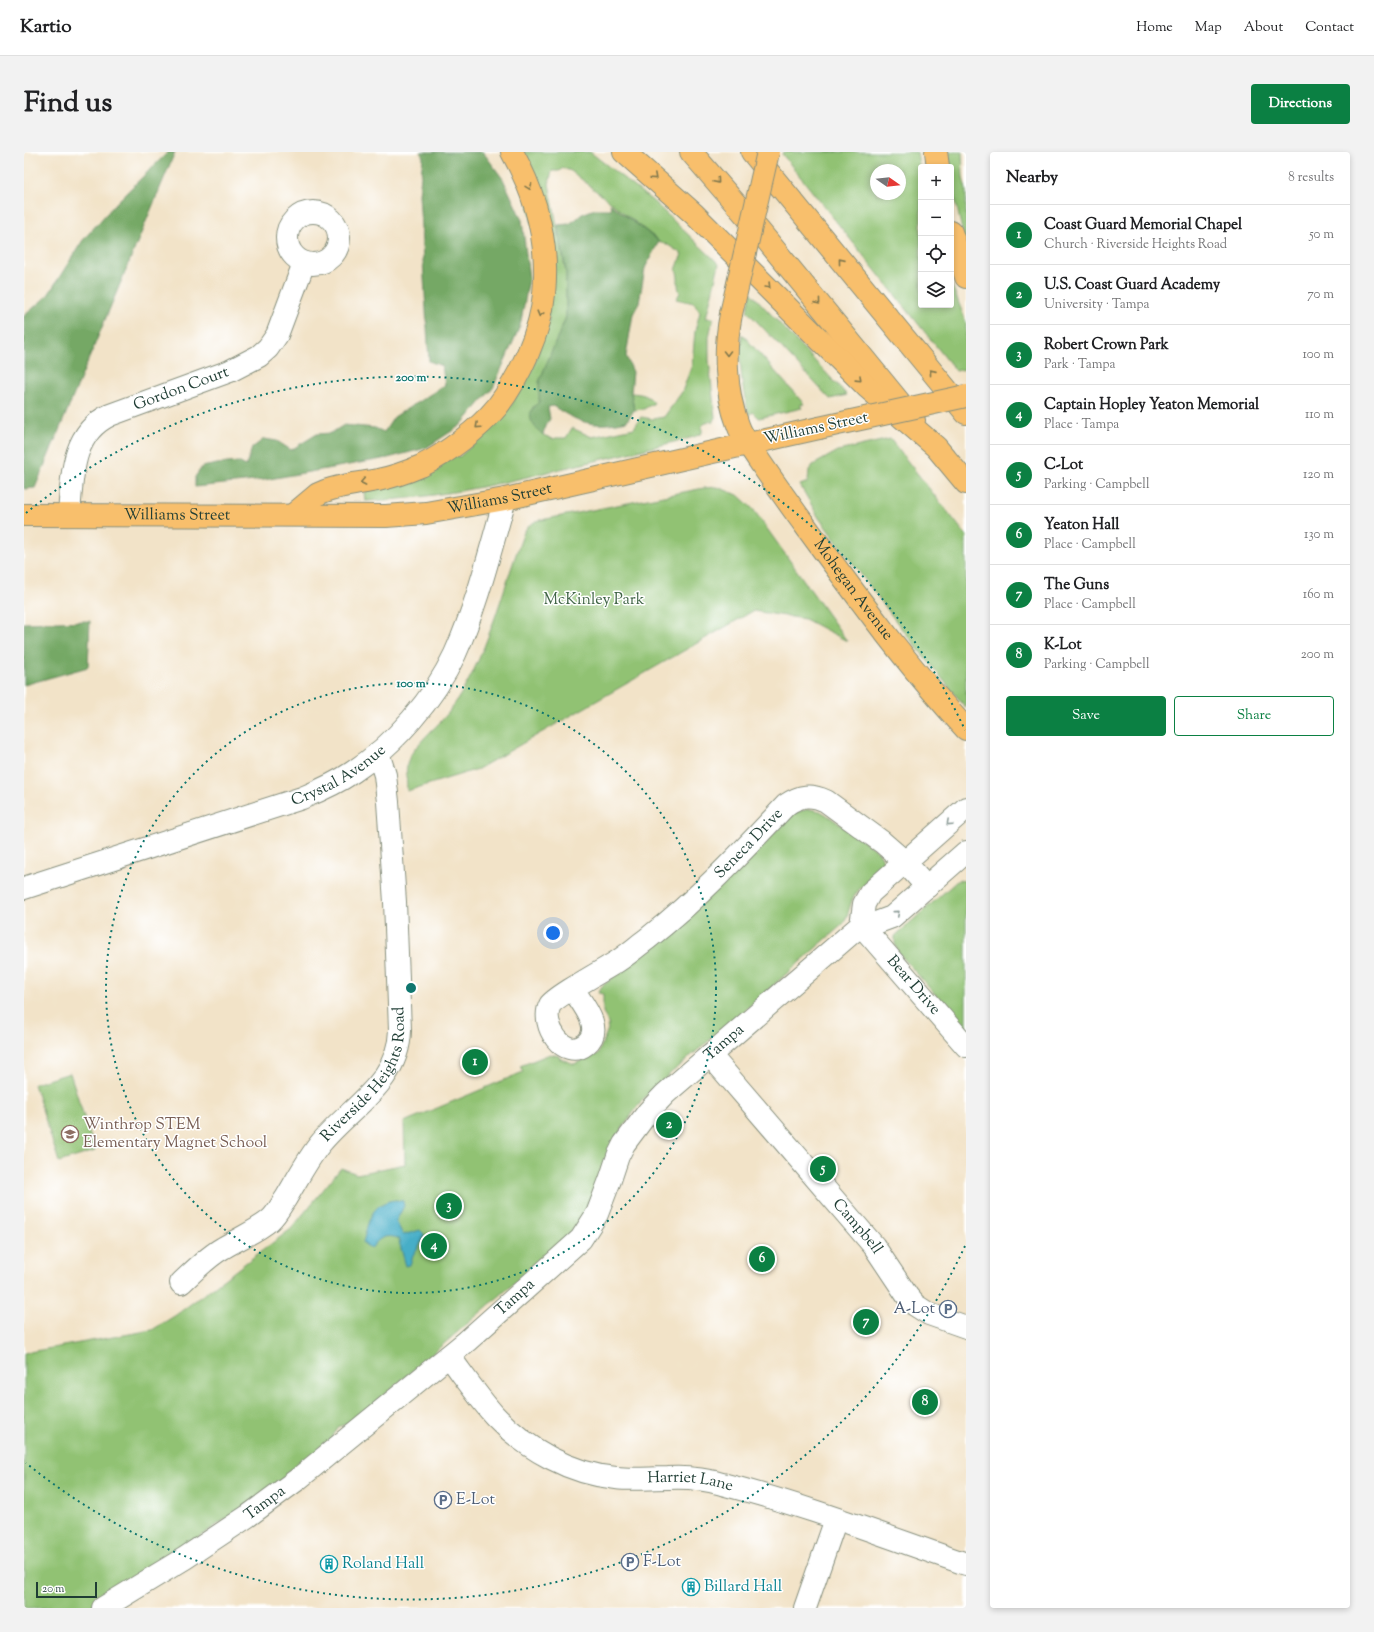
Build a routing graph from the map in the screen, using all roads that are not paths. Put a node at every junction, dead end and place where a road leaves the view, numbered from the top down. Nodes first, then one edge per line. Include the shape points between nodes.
1 (512, 152) edge
2 (624, 152) edge
3 (691, 152) edge
4 (752, 152) edge
5 (768, 152) edge
6 (936, 152) edge
7 (938, 164) edge
8 (952, 236) edge
9 (304, 262) dead end
10 (966, 277) edge
11 (966, 396) edge
12 (966, 413) edge
13 (748, 444) junction
14 (936, 447) junction
15 (966, 483) edge
16 (505, 499) junction
17 (24, 515) edge
18 (68, 515) junction
19 (293, 515) junction
20 (966, 730) edge
21 (378, 753) junction
22 (966, 808) edge
23 (966, 852) edge
24 (905, 862) junction
25 (927, 887) junction
26 (24, 888) edge
27 (861, 925) junction
28 (573, 989) dead end
29 (966, 1046) edge
30 (710, 1055) junction
31 (180, 1283) dead end
32 (966, 1327) edge
33 (449, 1356) junction
34 (836, 1519) junction
35 (966, 1564) edge
36 (103, 1608) edge
37 (805, 1608) edge

1 -> 19 main road via 535,202 543,241 545,279 534,337 508,392 488,417 433,460 403,473 324,490
2 -> 14 main road via 705,224 863,383
3 -> 14 main road via 761,233
12 -> 4 main road
5 -> 13 main road, Mohegan Avenue, bridge via 731,314 727,344 728,377 736,420
6 - 7 main road
8 - 10 main road
9 - 18 street, Gordon Court via 277,335 272,344 259,356 230,371 110,415 91,428 80,444 76,456
11 - 13 main road, Williams Street, bridge
13 - 16 main road, Williams Street
13 - 20 main road, Mohegan Avenue via 908,664
14 - 15 main road
16 - 19 main road, Williams Street via 426,513 386,516
16 - 21 street, Crystal Avenue via 471,612 454,656 420,710
17 - 18 main road, Williams Street
18 - 19 main road, Williams Street
21 - 26 street, Crystal Avenue via 338,781 302,798
21 - 31 street, Riverside Heights Road via 386,785 395,902 400,1030 396,1056 378,1086 320,1144 275,1215 221,1249
22 -> 24 street
23 - 25 street, Tampa
24 - 25 street, Seneca Drive
24 - 27 street via 870,893 864,904
24 - 28 street, Seneca Drive via 882,842 826,802 813,796 801,796 786,805 696,898 663,927 617,962
27 -> 25 street, Tampa via 892,917
27 - 29 street, Bear Drive
27 - 30 street, Tampa
30 - 32 street, Campbell via 874,1246 915,1305 929,1314
30 - 33 street, Tampa via 664,1094 636,1128 618,1156 598,1214 581,1239
33 - 34 street, Harriet Lane via 496,1417 542,1453 570,1467 615,1478 712,1481 765,1495
33 - 36 street, Tampa via 298,1479 248,1516
34 - 35 street, Harriet Lane
34 - 37 street

